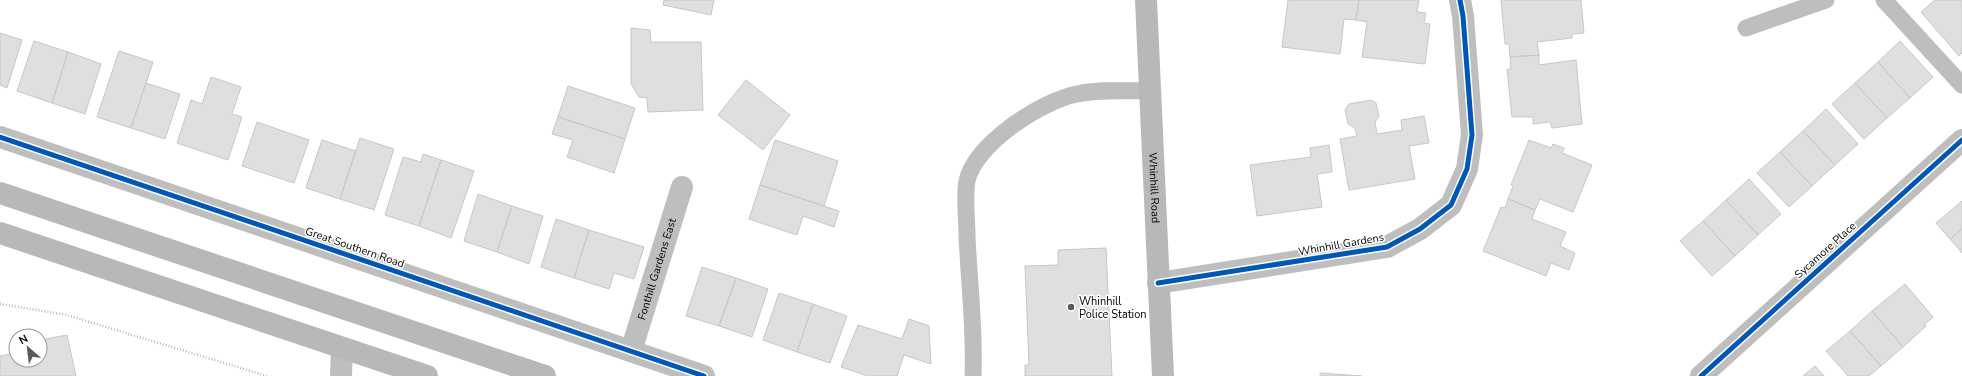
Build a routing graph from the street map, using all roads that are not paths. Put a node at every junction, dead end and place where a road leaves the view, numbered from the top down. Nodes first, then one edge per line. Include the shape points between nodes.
1 (1146, 0) edge
2 (1460, 0) edge
3 (1826, 0) edge
4 (1884, 0) edge
5 (1746, 28) dead end
6 (1962, 85) edge
7 (1150, 91) junction
8 (0, 137) edge
9 (1962, 140) edge
10 (682, 187) dead end
11 (0, 193) edge
12 (0, 233) edge
13 (1158, 283) junction
14 (342, 348) junction
15 (631, 352) junction
16 (341, 376) edge
17 (427, 376) edge
18 (546, 376) edge
19 (704, 376) edge
20 (973, 376) edge
21 (1163, 376) edge
22 (1701, 376) edge

1 - 7 main road, Whinhill Road
2 - 13 street, Whinhill Gardens via 1472,135 1467,169 1451,205 1420,229 1387,247
3 - 5 lane
4 - 6 lane
7 - 13 main road, Whinhill Road
7 - 20 lane via 1091,91 1061,99 1000,134 972,166 967,182 967,203
8 - 15 street, Great Southern Road
9 - 22 street, Sycamore Place
10 - 15 street, Fonthill Gardens East
11 - 18 main road
12 - 14 main road
13 - 21 main road, Whinhill Road
14 - 16 street
14 - 17 main road
15 - 19 street, Great Southern Road

